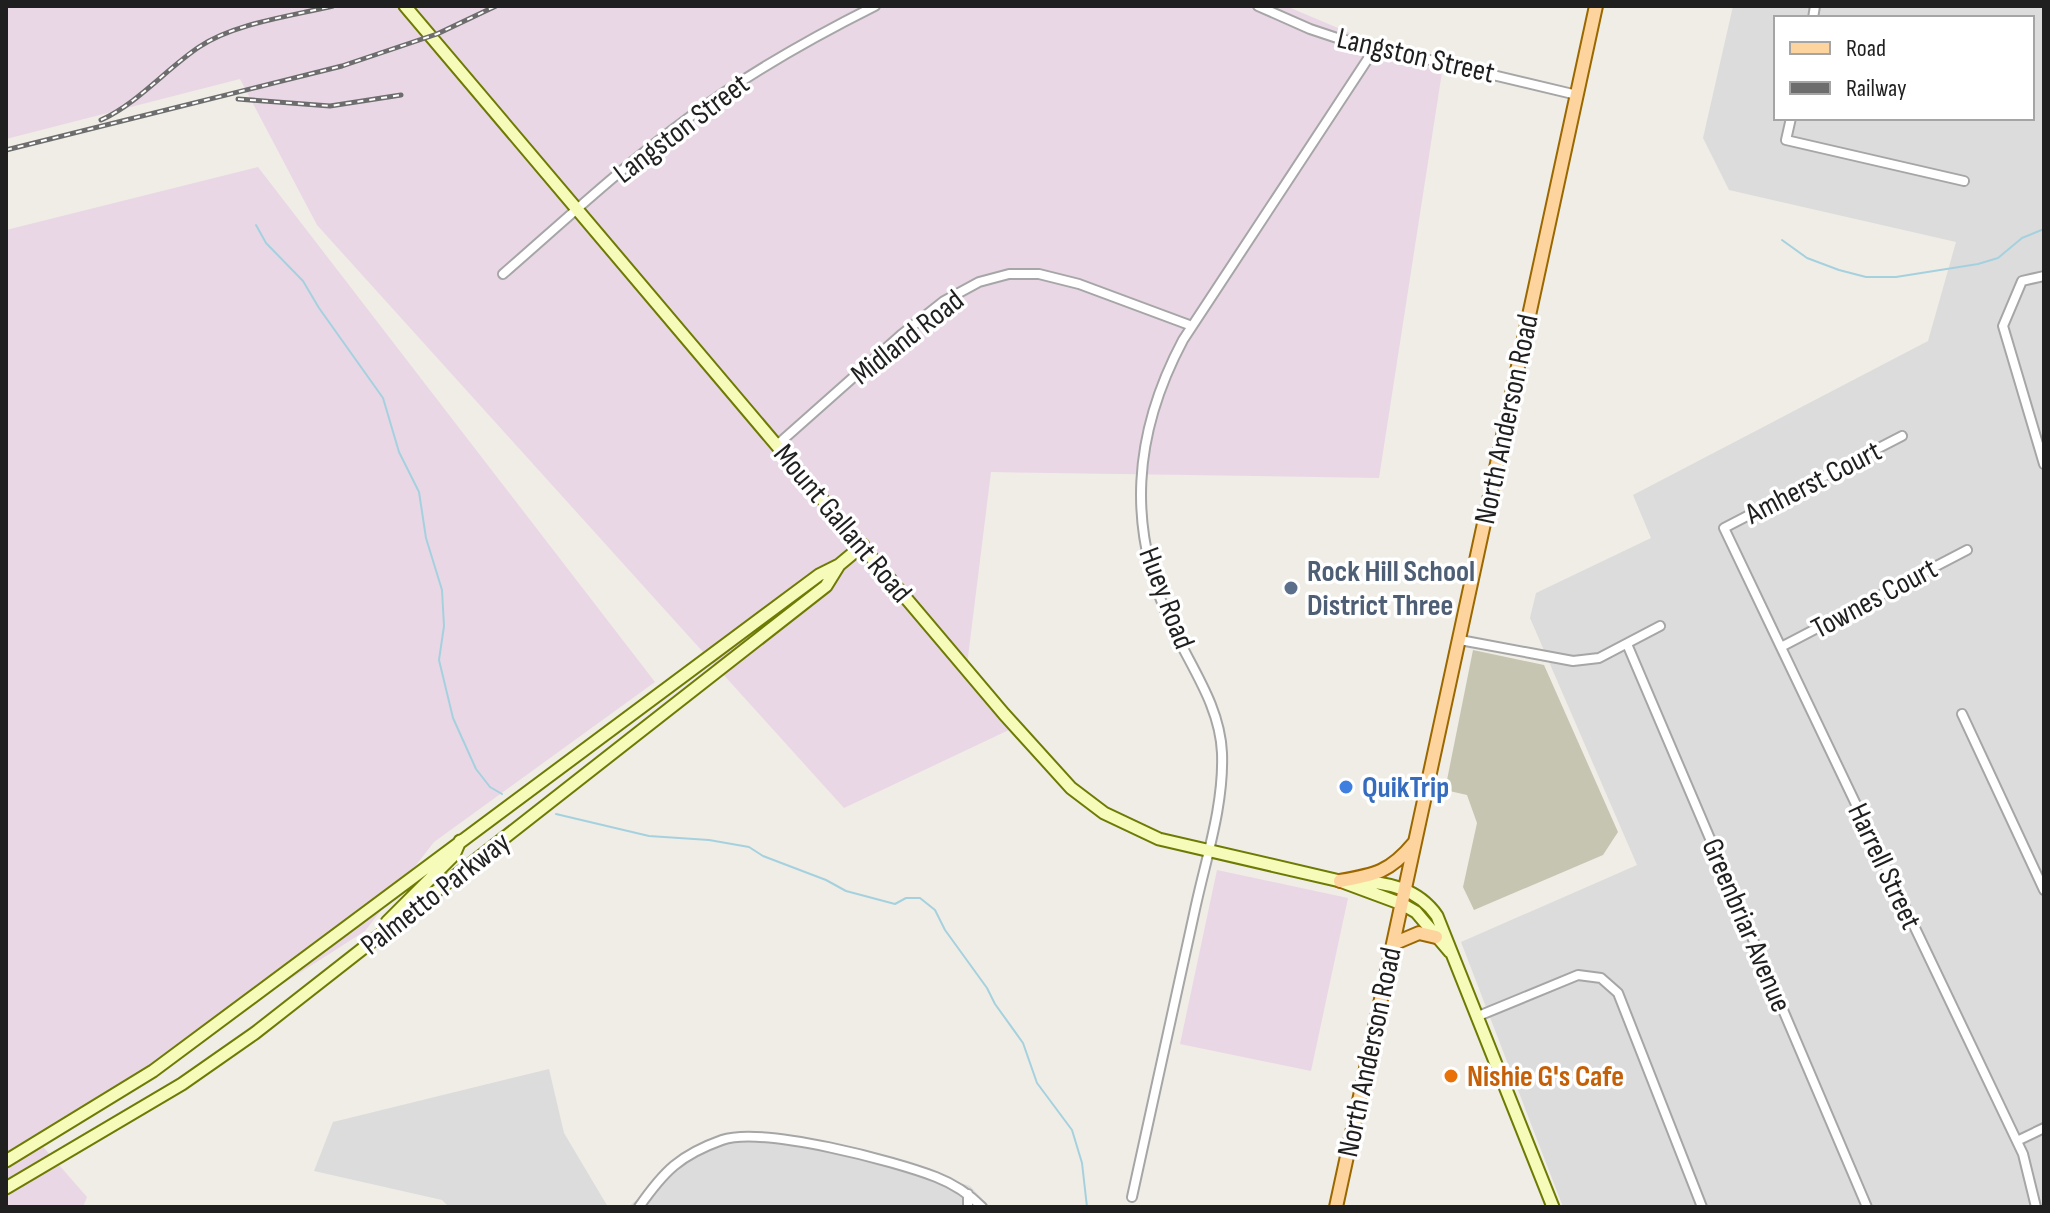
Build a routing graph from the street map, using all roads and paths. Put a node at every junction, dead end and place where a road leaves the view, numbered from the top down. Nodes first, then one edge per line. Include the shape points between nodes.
1 (405, 6) edge
2 (875, 6) edge
3 (1258, 6) edge
4 (1596, 6) edge
5 (1375, 48) junction
6 (1577, 95) junction
7 (1791, 120) edge
8 (1964, 181) dead end
9 (577, 209) junction
10 (503, 274) dead end
11 (2044, 276) edge
12 (1192, 326) junction
13 (1902, 436) dead end
14 (777, 445) junction
15 (2044, 464) edge
16 (1724, 528) joint
17 (863, 545) junction
18 (1967, 550) dead end
19 (839, 565) junction
20 (1660, 626) dead end
21 (1460, 640) junction
22 (1627, 644) junction
23 (1781, 647) junction
24 (1962, 714) dead end
25 (461, 840) junction
26 (1416, 840) junction
27 (1207, 852) junction
28 (475, 861) junction
29 (1340, 881) junction
30 (1405, 889) junction
31 (2044, 890) edge
32 (1402, 904) junction
33 (1436, 937) junction
34 (374, 940) junction
35 (1393, 944) junction
36 (1450, 952) junction
37 (1476, 1017) junction
38 (2044, 1128) edge
39 (2017, 1141) junction
40 (6, 1161) edge
41 (6, 1188) edge
42 (968, 1194) junction
43 (1132, 1197) dead end
44 (639, 1207) edge
45 (968, 1207) edge
46 (982, 1207) edge
47 (1336, 1207) edge
48 (1553, 1207) edge
49 (1702, 1207) edge
50 (1867, 1207) edge
51 (2036, 1207) edge

1 - 9 street, Mount Gallant Road
2 - 9 street, Langston Street via 750,75 690,116
3 - 5 street, Langston Street via 1310,29
4 - 6 main road, North Anderson Road
5 - 6 street, Langston Street
5 - 12 street, Huey Road
6 - 21 main road, North Anderson Road
7 - 8 street via 1786,140
9 - 10 street, Langston Street
9 - 14 street, Mount Gallant Road
11 - 15 street via 2022,281 2003,326
12 - 14 street, Midland Road via 1039,274 979,282 901,335
12 - 27 street, Huey Road via 1165,374 1151,415 1140,512 1149,567 1213,709 1222,752
13 - 16 street, Amherst Court
14 - 17 street, Mount Gallant Road
16 - 23 street, Harrell Street
17 - 19 street, Palmetto Parkway
17 - 27 street, Mount Gallant Road via 1071,788 1137,829
18 - 23 street, Townes Court
19 - 25 street, Palmetto Parkway
19 - 28 street, Palmetto Parkway via 826,586
20 - 22 street
21 - 22 street via 1573,661 1599,658
21 - 26 main road, North Anderson Road
22 - 50 street, Greenbriar Avenue
23 - 39 street, Harrell Street
24 - 31 street
25 - 28 street
25 - 34 street via 454,855
25 - 40 street, Palmetto Parkway via 153,1071
26 - 29 main road via 1383,872
26 - 30 main road, North Anderson Road
27 - 29 street, Mount Gallant Road
27 - 43 street, Huey Road
28 - 34 street, Palmetto Parkway
29 - 30 street, Mount Gallant Road via 1373,881
29 - 32 street, Mount Gallant Road
30 - 32 main road, North Anderson Road
30 - 36 street, Mount Gallant Road via 1432,908
32 - 33 street, Mount Gallant Road via 1416,912
32 - 35 main road, North Anderson Road
33 - 35 main road via 1419,933
33 - 36 street, Mount Gallant Road
34 - 41 street, Palmetto Parkway via 182,1084
35 - 47 main road, North Anderson Road
36 - 37 street, Mount Gallant Road
37 - 48 street, Mount Gallant Road
37 - 49 street via 1578,975 1601,978 1618,993
38 - 39 street
39 - 51 street, Harrell Street
42 - 44 street via 938,1177 896,1165 805,1142 757,1137 725,1139 675,1162
42 - 45 street
42 - 46 street

